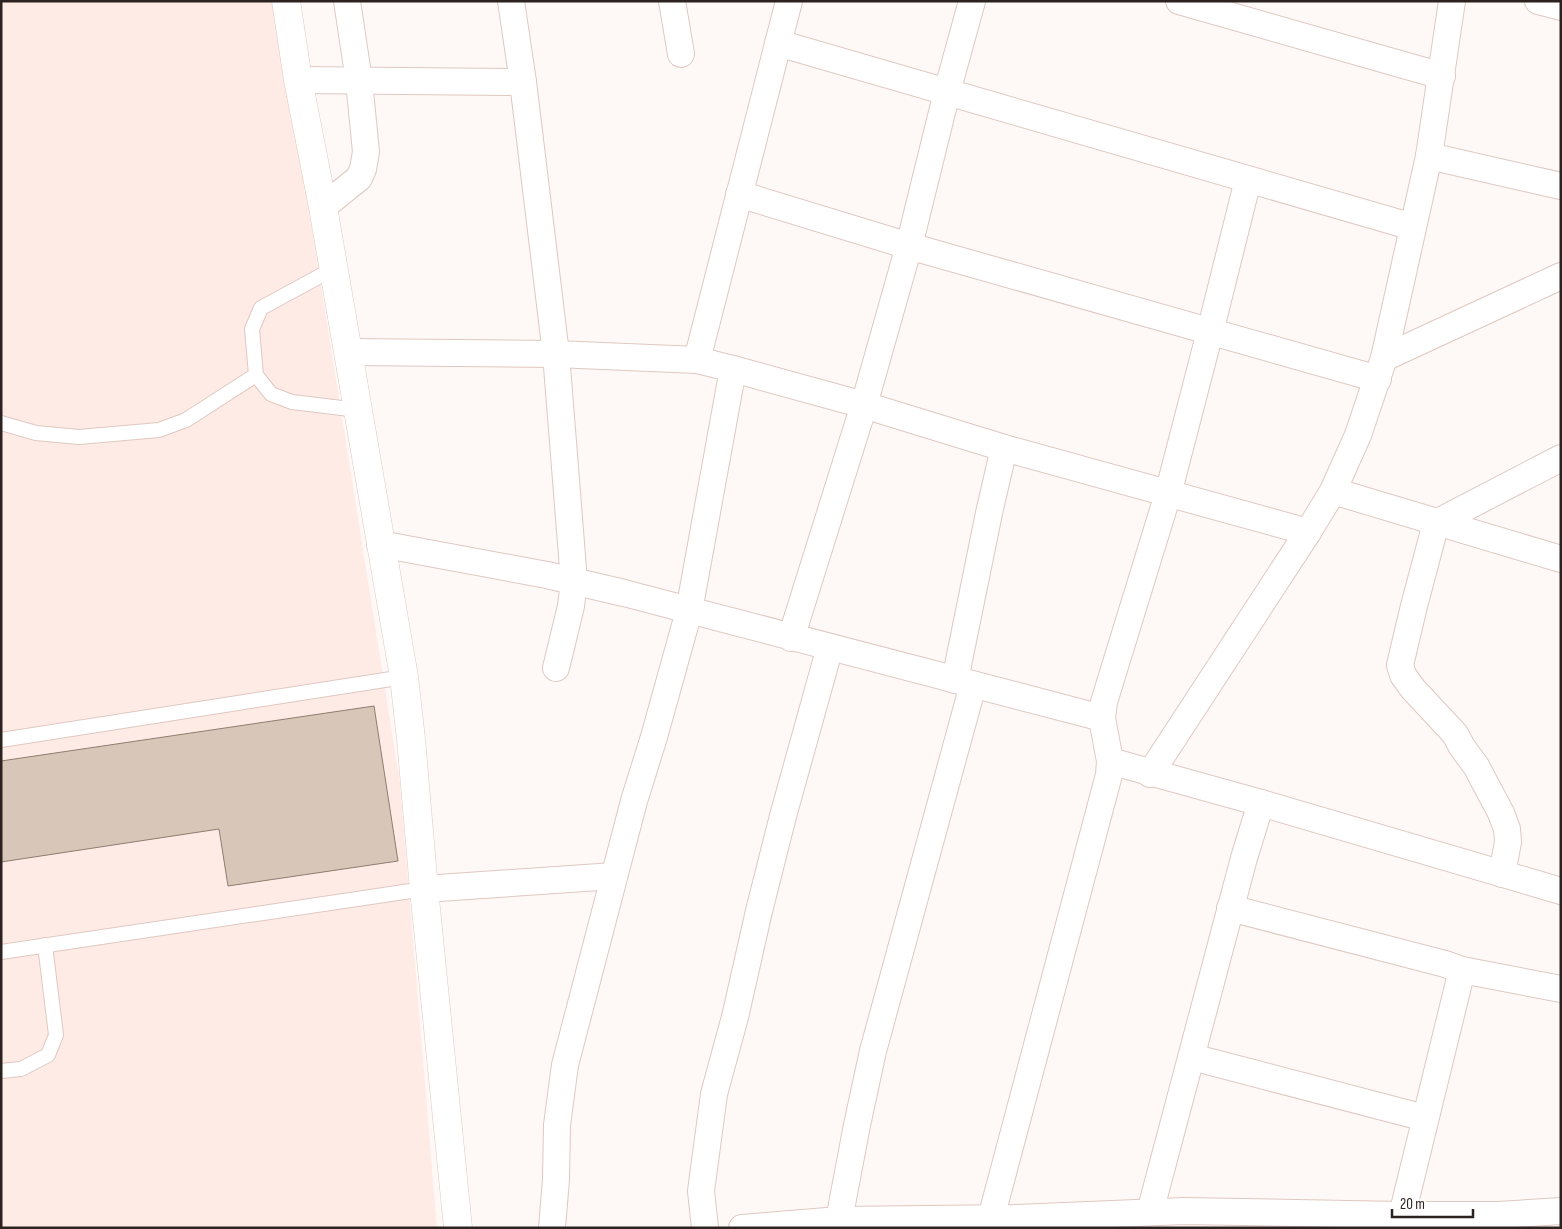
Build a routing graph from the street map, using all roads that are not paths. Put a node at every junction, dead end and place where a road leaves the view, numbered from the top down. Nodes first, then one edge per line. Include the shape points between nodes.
1 (286, 1) edge
2 (347, 1) edge
3 (511, 1) edge
4 (672, 1) edge
5 (789, 1) edge
6 (972, 1) edge
7 (1179, 1) edge
8 (1452, 1) edge
9 (778, 43) junction
10 (681, 54) dead end
11 (1442, 76) junction
12 (298, 80) junction
13 (360, 81) junction
14 (523, 82) junction
15 (947, 92) junction
16 (1429, 156) junction
17 (1248, 180) junction
18 (1561, 186) edge
19 (739, 194) junction
20 (323, 207) junction
21 (1413, 227) junction
22 (909, 246) junction
23 (333, 269) junction
24 (1561, 276) edge
25 (1210, 332) junction
26 (348, 352) junction
27 (556, 354) junction
28 (697, 360) junction
29 (734, 369) junction
30 (1381, 369) junction
31 (256, 375) junction
32 (864, 405) junction
33 (358, 410) junction
34 (1, 423) edge
35 (1004, 448) junction
36 (1561, 458) edge
37 (1332, 491) junction
38 (1168, 494) junction
39 (1436, 523) junction
40 (1308, 532) junction
41 (380, 544) junction
42 (1561, 559) edge
43 (574, 581) junction
44 (689, 611) junction
45 (791, 638) junction
46 (830, 647) junction
47 (556, 668) dead end
48 (404, 677) junction
49 (964, 683) junction
50 (1102, 718) junction
51 (1, 740) edge
52 (1110, 761) junction
53 (1150, 774) junction
54 (1261, 803) junction
55 (1502, 874) junction
56 (614, 876) junction
57 (424, 889) junction
58 (1561, 891) edge
59 (1230, 908) junction
60 (46, 946) junction
61 (1, 952) edge
62 (1462, 970) junction
63 (1561, 989) edge
64 (1192, 1057) junction
65 (1, 1070) edge
66 (1425, 1118) junction
67 (1561, 1211) edge
68 (1150, 1212) junction
69 (1402, 1216) junction
70 (1184, 1219) edge
71 (1008, 1221) edge
72 (851, 1222) edge
73 (1499, 1222) edge
74 (458, 1228) edge
75 (552, 1228) edge
76 (705, 1228) edge
77 (742, 1228) edge

1 - 12 street
2 - 13 street
3 - 14 street
4 - 10 street
5 - 9 street
6 - 15 street
7 - 11 street
8 - 11 street
9 - 15 street
9 - 19 street
11 - 16 street
12 - 13 street
12 - 20 street
13 - 14 street
13 - 20 street via 366,152 363,169 360,178
14 - 27 street
15 - 17 street
15 - 22 street
16 - 18 street
16 - 21 street
17 - 21 street
17 - 25 street
19 - 22 street
19 - 28 street
20 - 23 street
21 - 30 street
22 - 25 street
22 - 32 street
23 - 26 street
23 - 31 lane via 261,308 252,328
24 - 30 street
25 - 30 street
25 - 38 street
26 - 27 street
26 - 33 street
27 - 28 street
27 - 43 street
28 - 29 street
29 - 32 street
29 - 44 street
30 - 37 street via 1358,435
31 - 33 lane via 272,394 292,402
31 - 34 lane via 186,420 159,430 79,436 36,433
32 - 35 street
32 - 45 street
33 - 41 street
35 - 38 street
35 - 49 street via 989,513
36 - 39 street
37 - 39 street
37 - 40 street
38 - 40 street
38 - 50 street via 1104,702
39 - 42 street
39 - 55 street via 1400,665 1403,676 1413,689 1455,734 1501,813 1508,842
40 - 53 street
41 - 43 street
41 - 48 street
43 - 44 street
43 - 47 street
44 - 45 street
44 - 56 street
45 - 46 street
46 - 49 street
46 - 76 street via 781,825 714,1094 701,1191
48 - 51 lane
48 - 57 street
49 - 50 street
49 - 72 street via 856,1124
50 - 52 street
52 - 53 street
52 - 71 street
53 - 54 street
54 - 55 street
54 - 59 street
55 - 58 street
56 - 57 street
56 - 75 street via 560,1090
57 - 60 lane
57 - 74 street
59 - 62 street
59 - 64 street
60 - 61 lane
60 - 65 lane via 56,1034 48,1055 21,1069
62 - 63 street
62 - 66 street
64 - 66 street
64 - 68 street
66 - 69 street
67 - 73 street
68 - 70 street
68 - 71 street
69 - 70 street
69 - 73 street
71 - 72 street
72 - 77 street

